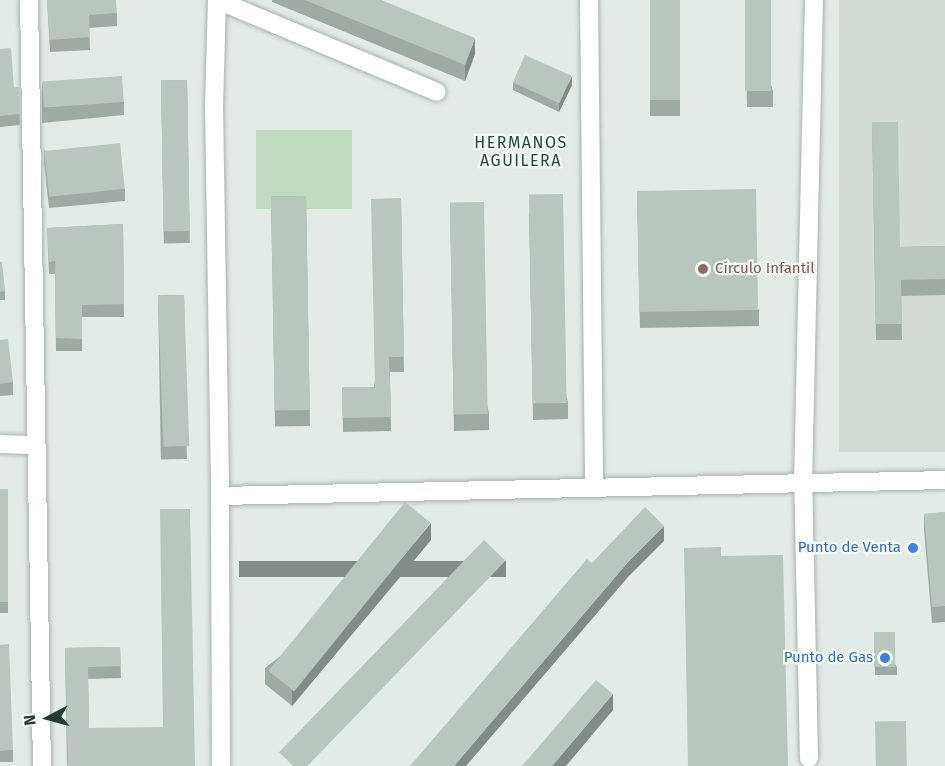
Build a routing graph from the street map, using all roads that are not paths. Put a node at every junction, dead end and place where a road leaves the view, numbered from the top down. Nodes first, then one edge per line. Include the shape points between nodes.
1 (29, 0) edge
2 (217, 0) edge
3 (589, 0) edge
4 (814, 0) edge
5 (437, 92) dead end
6 (0, 444) edge
7 (35, 445) junction
8 (945, 480) edge
9 (803, 483) junction
10 (594, 487) junction
11 (220, 496) junction
12 (809, 758) dead end
13 (42, 766) edge
14 (221, 766) edge

1 - 7 street
2 - 5 street
2 - 11 street via 214,105
3 - 10 street
4 - 9 street
6 - 7 street
7 - 13 street
8 - 9 street
9 - 10 street
9 - 12 street
10 - 11 street
11 - 14 street

